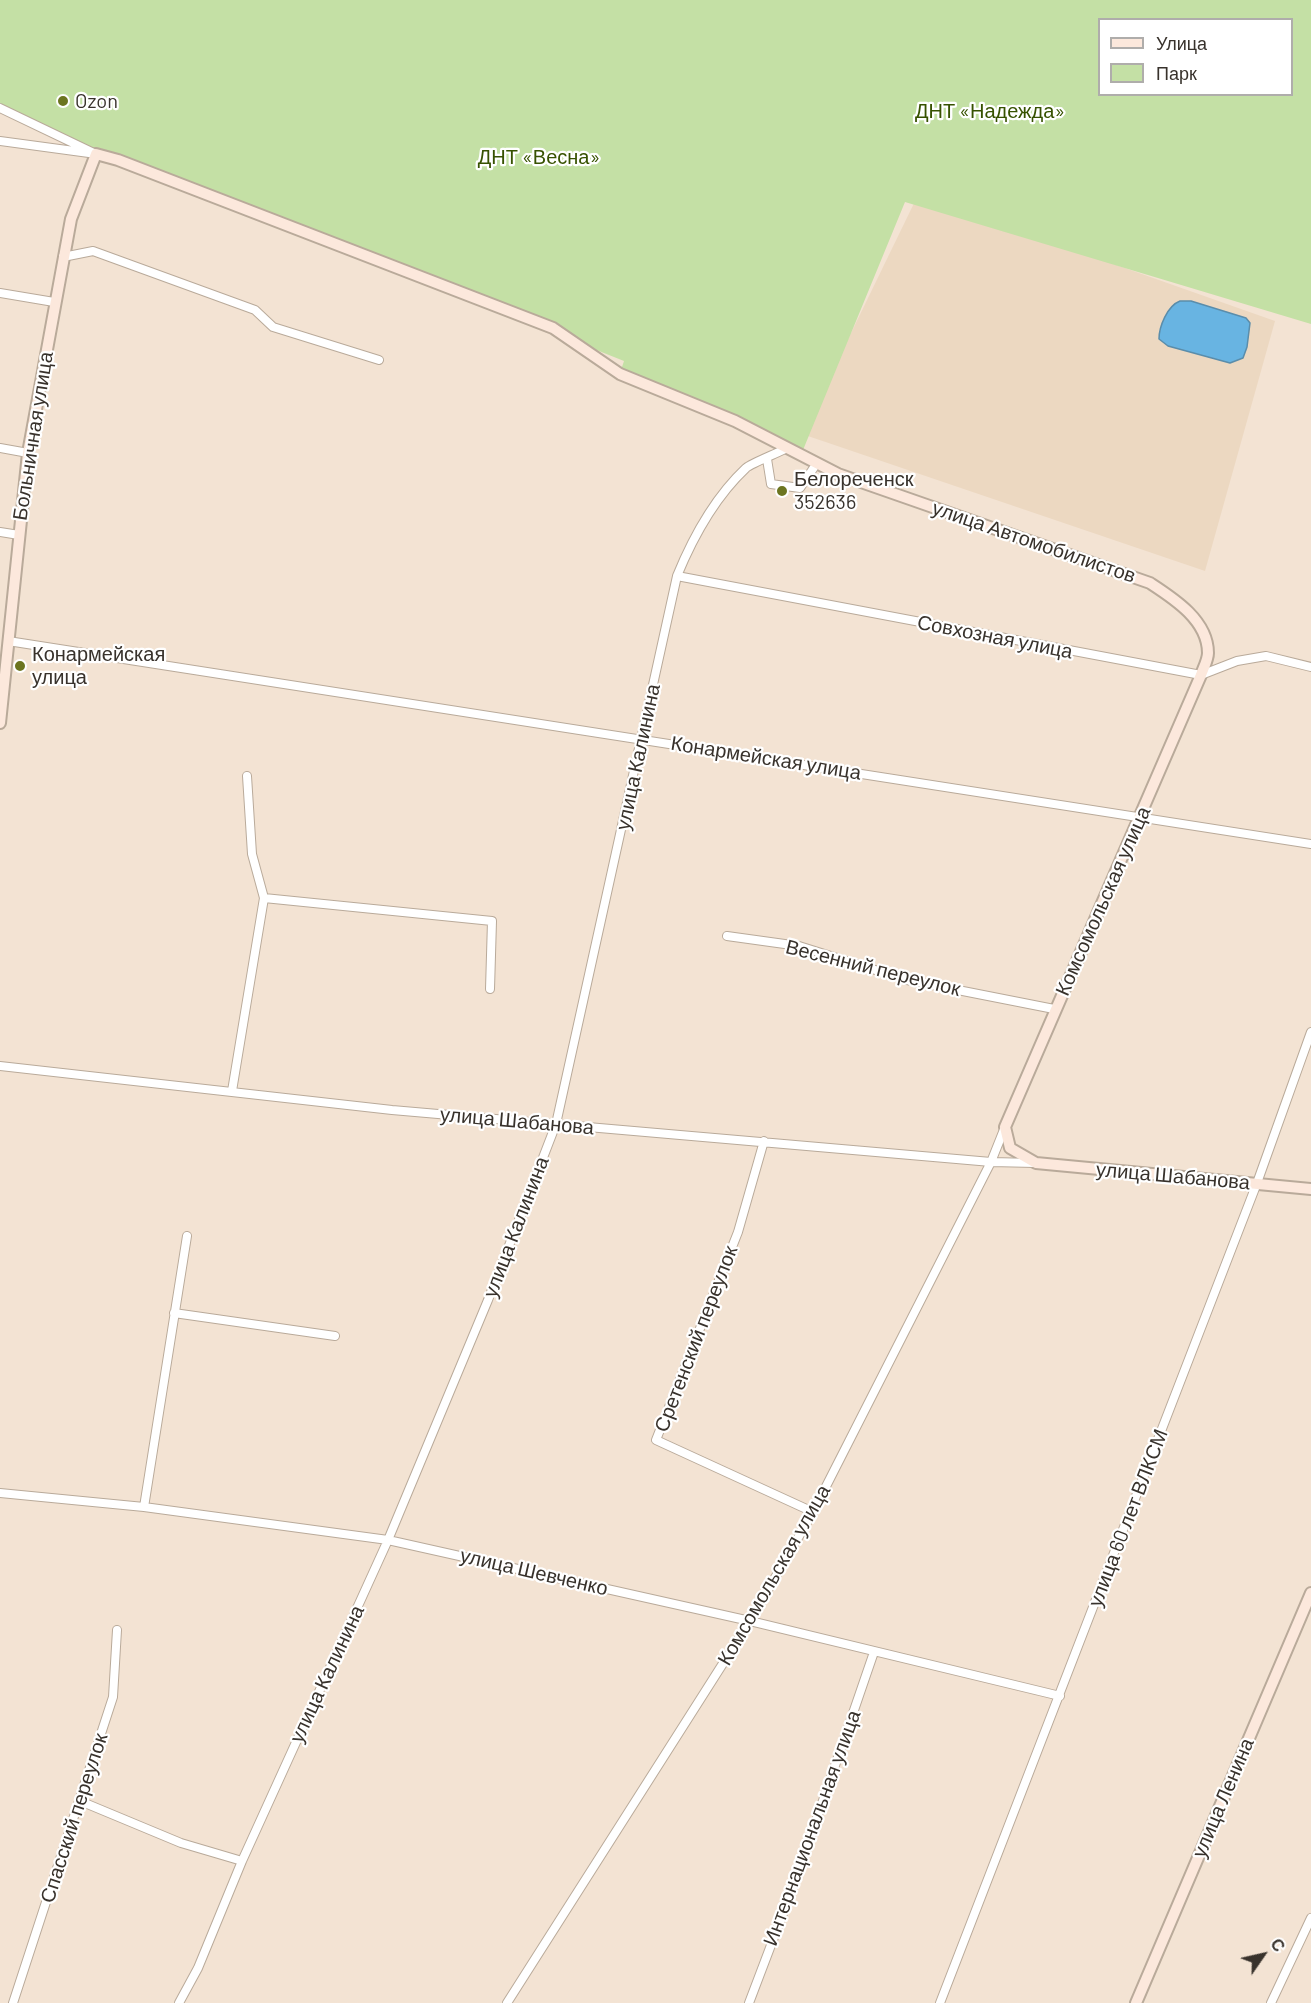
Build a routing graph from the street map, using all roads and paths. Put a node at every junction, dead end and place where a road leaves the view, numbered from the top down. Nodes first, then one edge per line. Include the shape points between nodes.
1 (0, 108) edge
2 (0, 141) edge
3 (96, 154) junction
4 (63, 257) junction
5 (0, 293) edge
6 (54, 302) junction
7 (379, 360) dead end
8 (0, 448) edge
9 (787, 448) junction
10 (28, 453) junction
11 (767, 459) junction
12 (817, 463) junction
13 (0, 532) edge
14 (19, 536) junction
15 (677, 576) junction
16 (5, 624) edge
17 (8, 641) junction
18 (1311, 667) edge
19 (1201, 675) junction
20 (0, 723) edge
21 (642, 738) junction
22 (247, 776) dead end
23 (1141, 817) junction
24 (1311, 844) edge
25 (264, 898) junction
26 (727, 936) dead end
27 (490, 989) dead end
28 (1054, 1009) junction
29 (1311, 1032) edge
30 (0, 1066) edge
31 (232, 1091) junction
32 (556, 1124) junction
33 (1005, 1127) junction
34 (764, 1141) junction
35 (991, 1162) junction
36 (1036, 1163) junction
37 (1257, 1183) junction
38 (1311, 1189) edge
39 (187, 1236) dead end
40 (174, 1313) junction
41 (335, 1336) dead end
42 (0, 1493) edge
43 (144, 1508) junction
44 (813, 1512) junction
45 (388, 1540) junction
46 (1311, 1593) edge
47 (750, 1620) junction
48 (117, 1630) dead end
49 (874, 1652) junction
50 (1060, 1696) junction
51 (80, 1801) junction
52 (242, 1860) junction
53 (1311, 1918) edge
54 (13, 2003) edge
55 (179, 2003) edge
56 (507, 2003) edge
57 (749, 2003) edge
58 (940, 2003) edge
59 (1136, 2003) edge
60 (1271, 2003) edge

1 - 3 street
2 - 3 street
3 - 4 street, Больничная улица via 71,219
3 - 9 street, улица Автомобилистов via 554,328 620,374 735,421
4 - 6 street, Больничная улица
4 - 7 street via 93,251 255,310 273,327
5 - 6 street
6 - 10 street, Больничная улица
8 - 10 street
9 - 11 street, улица Калинина
9 - 12 street, улица Автомобилистов
10 - 14 street, Больничная улица
11 - 12 street via 771,484 800,488
11 - 15 street, улица Калинина via 747,466 706,517
12 - 19 street, улица Автомобилистов via 838,474 1150,583 1180,602 1196,620 1208,653
13 - 14 street
14 - 16 street, Больничная улица
15 - 19 street, Совхозная улица
15 - 21 street, улица Калинина
16 - 17 street, Больничная улица
17 - 20 street, Больничная улица
17 - 21 street, Конармейская улица
18 - 19 street via 1266,656 1237,661
19 - 23 street, Комсомольская улица
21 - 23 street, Конармейская улица
21 - 32 street, улица Калинина
22 - 25 street via 252,854
23 - 24 street, Конармейская улица
23 - 28 street, Комсомольская улица
25 - 27 street via 492,921
25 - 31 street
26 - 28 street, Весенний переулок via 799,946 907,980
28 - 33 street, Комсомольская улица
29 - 37 street, улица 60 лет ВЛКСМ
30 - 31 street, улица Шабанова
31 - 32 street, улица Шабанова
32 - 34 street, улица Шабанова
32 - 45 street, улица Калинина
33 - 35 street, Комсомольская улица
33 - 36 street, улица Шабанова via 1011,1148
34 - 35 street, улица Шабанова
34 - 44 street, Сретенский переулок via 738,1232 656,1440
35 - 36 street, улица Шабанова
35 - 44 street, Комсомольская улица
36 - 37 street, улица Шабанова
37 - 38 street, улица Шабанова
37 - 50 street, улица 60 лет ВЛКСМ
39 - 40 street
40 - 41 street
40 - 43 street
42 - 43 street, улица Шевченко
43 - 45 street, улица Шевченко
44 - 47 street, Комсомольская улица
45 - 47 street, улица Шевченко
45 - 52 street, улица Калинина
46 - 59 street, улица Ленина
47 - 49 street, улица Шевченко
47 - 56 street, Комсомольская улица
48 - 51 street, Спасский переулок via 112,1697
49 - 50 street, улица Шевченко
49 - 57 street, Интернациональная улица
50 - 58 street, улица 60 лет ВЛКСМ
51 - 52 street via 181,1843
51 - 54 street, Спасский переулок
52 - 55 street, улица Калинина via 198,1968
53 - 60 street

